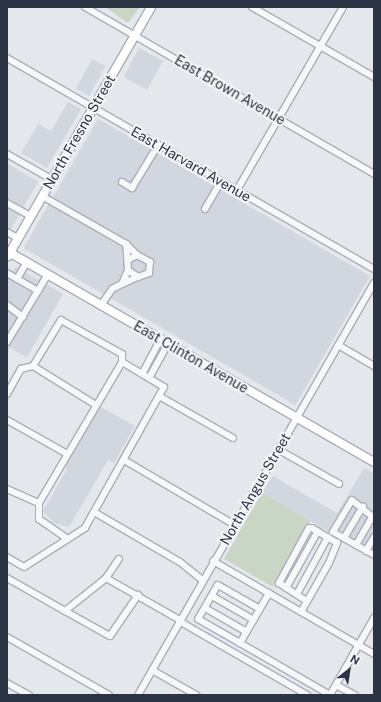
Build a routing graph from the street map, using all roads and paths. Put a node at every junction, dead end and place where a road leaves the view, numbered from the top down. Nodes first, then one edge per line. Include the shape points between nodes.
1 (85, 7) edge
2 (151, 7) edge
3 (252, 7) edge
4 (343, 7) edge
5 (135, 36) junction
6 (321, 47) junction
7 (7, 58) edge
8 (374, 77) edge
9 (93, 107) junction
10 (279, 119) junction
11 (158, 145) junction
12 (8, 157) edge
13 (374, 174) edge
14 (51, 179) junction
15 (221, 181) junction
16 (122, 182) dead end
17 (237, 190) junction
18 (42, 196) junction
19 (7, 203) edge
20 (205, 208) dead end
21 (30, 216) junction
22 (7, 232) edge
23 (18, 238) junction
24 (126, 244) junction
25 (8, 254) edge
26 (137, 254) junction
27 (128, 260) junction
28 (27, 262) junction
29 (374, 269) edge
30 (128, 270) junction
31 (7, 273) edge
32 (48, 274) junction
33 (138, 277) junction
34 (17, 279) junction
35 (374, 283) edge
36 (122, 284) junction
37 (38, 291) junction
38 (7, 305) edge
39 (101, 305) junction
40 (23, 317) junction
41 (7, 342) edge
42 (164, 342) junction
43 (338, 345) junction
44 (122, 362) junction
45 (33, 366) junction
46 (374, 366) edge
47 (142, 374) junction
48 (149, 378) junction
49 (7, 394) edge
50 (160, 396) junction
51 (96, 405) junction
52 (296, 418) junction
53 (7, 420) edge
54 (233, 438) dead end
55 (279, 450) junction
56 (67, 454) junction
57 (124, 460) junction
58 (374, 462) edge
59 (339, 484) dead end
60 (7, 489) edge
61 (39, 503) junction
62 (363, 506) junction
63 (94, 512) junction
64 (373, 517) edge
65 (235, 525) junction
66 (318, 531) junction
67 (328, 537) junction
68 (374, 537) edge
69 (344, 538) junction
70 (68, 539) junction
71 (356, 545) junction
72 (366, 551) junction
73 (374, 555) edge
74 (7, 557) edge
75 (120, 559) dead end
76 (213, 561) junction
77 (7, 578) edge
78 (106, 578) junction
79 (202, 580) junction
80 (286, 588) junction
81 (269, 593) junction
82 (296, 594) junction
83 (138, 595) junction
84 (212, 596) junction
85 (307, 601) junction
86 (205, 608) junction
87 (260, 609) junction
88 (65, 611) junction
89 (302, 612) junction
90 (374, 618) edge
91 (254, 620) junction
92 (180, 621) junction
93 (247, 632) junction
94 (7, 636) edge
95 (240, 643) junction
96 (359, 645) junction
97 (374, 654) edge
98 (152, 670) junction
99 (7, 683) edge
100 (336, 685) junction
101 (29, 695) edge
102 (109, 695) edge
103 (138, 695) edge
104 (196, 695) edge
105 (307, 695) edge
106 (330, 695) edge
107 (355, 695) edge

1 - 5 street, East Brown Avenue
2 - 5 main road, North Fresno Street
3 - 6 street
4 - 6 street
5 - 9 main road, North Fresno Street
5 - 10 street, East Brown Avenue
6 - 8 street
6 - 10 street
7 - 9 street, East Harvard Avenue
9 - 11 street, East Harvard Avenue
9 - 14 main road, North Fresno Street
10 - 13 street, East Brown Avenue
10 - 17 street
11 - 15 street, East Harvard Avenue
11 - 16 street via 132,188
12 - 14 street
14 - 18 main road, North Fresno Street
15 - 17 street, East Harvard Avenue
15 - 20 street
17 - 29 street, East Harvard Avenue
18 - 21 main road, North Fresno Street
18 - 24 street
19 - 21 street
21 - 23 main road, North Fresno Street
22 - 23 street
23 - 25 main road, North Fresno Street
24 - 26 street
24 - 27 street
25 - 28 main road, East Clinton Avenue
26 - 27 street
26 - 33 street via 150,262 152,269
27 - 30 street
28 - 32 main road, East Clinton Avenue
28 - 34 street
30 - 33 street
30 - 36 street
31 - 34 street
32 - 37 street
32 - 39 main road, East Clinton Avenue
33 - 36 street
34 - 37 street
35 - 43 street, North Angus Street
36 - 39 street via 109,292
37 - 40 street
38 - 40 street
39 - 42 main road, East Clinton Avenue
40 - 41 street
42 - 47 street
42 - 48 street
42 - 52 main road, East Clinton Avenue
43 - 46 street
43 - 52 street, North Angus Street
44 - 45 street via 122,354 61,320
44 - 47 street
44 - 51 street
45 - 49 street via 21,369
45 - 51 street
47 - 48 street
48 - 50 street via 164,387
50 - 54 street
50 - 57 street
51 - 56 street
52 - 55 street, North Angus Street
52 - 58 main road, East Clinton Avenue
53 - 56 street
55 - 59 street
55 - 65 street, North Angus Street
56 - 61 street
57 - 63 street
57 - 65 street
60 - 61 street
61 - 70 street via 39,519
62 - 64 street
62 - 69 street
62 - 69 street via 352,500 333,532
63 - 70 street via 85,528
63 - 79 street via 180,562
64 - 71 street
65 - 76 street, North Angus Street
66 - 67 street
66 - 80 street
66 - 80 street via 309,528 305,535 279,583
67 - 82 street
67 - 85 street via 337,543
68 - 72 street
69 - 71 street
70 - 74 street via 24,567
71 - 72 street
72 - 73 street
75 - 78 street
76 - 79 street, North Angus Street
76 - 81 street
77 - 88 street
78 - 83 street
78 - 88 street
79 - 92 street, North Angus Street
80 - 82 street
81 - 87 street
81 - 89 street
82 - 85 street
83 - 88 street via 110,636
83 - 92 street
84 - 86 street
84 - 87 street via 218,585
84 - 91 street
85 - 89 street
86 - 93 street
86 - 95 street via 198,619
87 - 91 street
89 - 96 street
90 - 96 street
91 - 93 street
92 - 98 street, North Angus Street
92 - 105 street
93 - 95 street
94 - 102 street
95 - 106 street
96 - 97 street
96 - 100 street
98 - 103 street, North Angus Street
98 - 104 street
99 - 101 street
100 - 106 street
100 - 107 street

